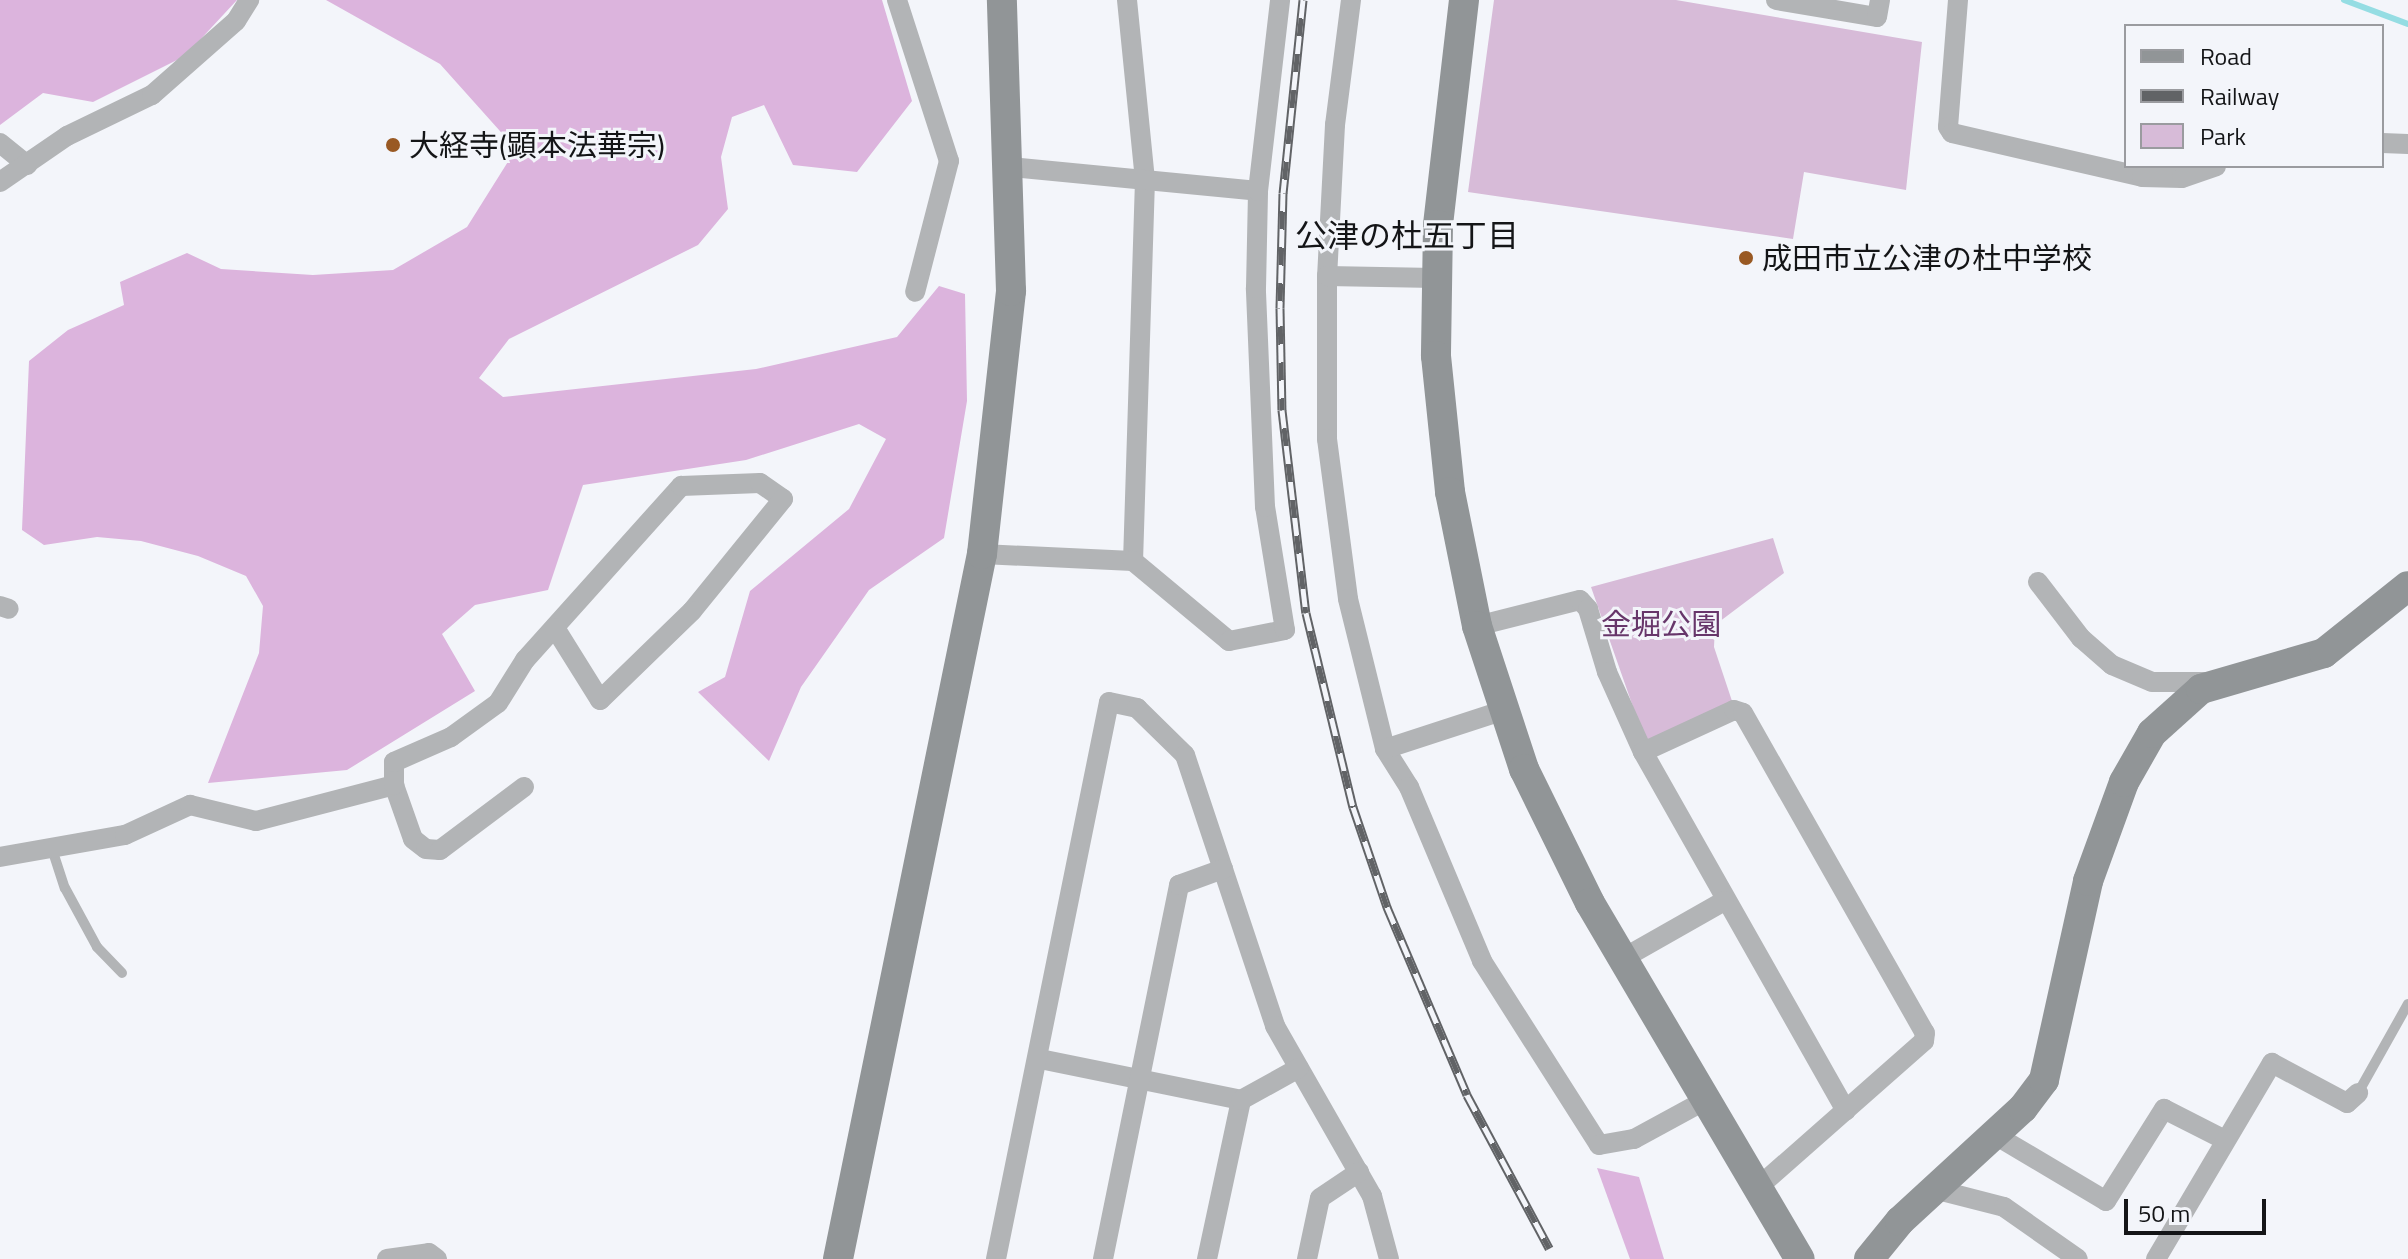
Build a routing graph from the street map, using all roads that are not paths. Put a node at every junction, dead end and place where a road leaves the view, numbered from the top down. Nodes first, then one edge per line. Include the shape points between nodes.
1 (249, 0) edge
2 (897, 0) edge
3 (1002, 0) edge
4 (1127, 0) edge
5 (1280, 0) edge
6 (1351, 0) edge
7 (1464, 0) edge
8 (1776, 0) edge
9 (1880, 0) edge
10 (1958, 0) edge
11 (0, 143) edge
12 (2384, 143) edge
13 (2408, 144) edge
14 (27, 165) junction
15 (1010, 167) junction
16 (2210, 168) edge
17 (1145, 180) junction
18 (0, 182) edge
19 (1258, 191) junction
20 (1327, 276) junction
21 (1435, 278) junction
22 (915, 292) dead end
23 (982, 554) junction
24 (1133, 561) junction
25 (2038, 582) dead end
26 (2408, 586) edge
27 (1477, 626) junction
28 (555, 628) junction
29 (2220, 682) junction
30 (1504, 710) junction
31 (1385, 749) junction
32 (1643, 752) junction
33 (394, 785) junction
34 (524, 787) dead end
35 (53, 852) junction
36 (0, 857) edge
37 (1223, 869) junction
38 (1724, 901) junction
39 (1622, 959) junction
40 (122, 973) dead end
41 (2408, 1004) edge
42 (1040, 1059) junction
43 (1299, 1068) junction
44 (1139, 1079) junction
45 (2358, 1093) joint
46 (1241, 1100) junction
47 (1704, 1101) junction
48 (1846, 1111) junction
49 (1995, 1135) junction
50 (2223, 1139) junction
51 (1359, 1172) junction
52 (1757, 1188) junction
53 (1934, 1189) junction
54 (387, 1259) edge
55 (437, 1259) edge
56 (838, 1259) edge
57 (996, 1259) edge
58 (1103, 1259) edge
59 (1207, 1259) edge
60 (1307, 1259) edge
61 (1389, 1259) edge
62 (1800, 1259) edge
63 (1869, 1259) edge
64 (2078, 1259) edge
65 (2156, 1259) edge

1 - 14 street via 236,21 152,95 67,136
2 - 22 street via 949,161
3 - 15 street
4 - 17 street
5 - 19 street
6 - 20 street via 1335,125
7 - 21 street
8 - 9 street via 1877,17
10 - 16 street via 1948,127 1952,133 2142,177 2182,178
11 - 14 street
12 - 13 street
14 - 18 street
15 - 17 street
15 - 23 street via 1011,291
17 - 19 street
17 - 24 street
19 - 24 street via 1258,403 1265,507 1285,630 1229,641
20 - 21 street
20 - 31 street via 1327,439 1348,599
21 - 27 street via 1442,429
23 - 24 street
23 - 56 street
25 - 29 street via 2081,638 2112,665 2152,682
26 - 29 street via 2324,653 2293,666
27 - 30 street
27 - 32 street via 1580,600
28 - 28 street via 681,486 760,483 783,499 692,611 600,700
28 - 33 street via 525,660 498,703 451,737 394,762
29 - 49 street via 2184,699 2136,756 2088,881 2044,1080
30 - 31 street
30 - 39 street via 1524,769
31 - 47 street via 1409,787 1482,961 1599,1145 1634,1139
32 - 38 street
32 - 48 street via 1734,710 1743,713 1922,1026 1924,1041
33 - 34 street via 413,839 426,849 440,850
33 - 35 street via 256,821 190,805 125,835
35 - 36 street
35 - 40 lane via 65,888 97,947
37 - 42 street via 1185,755 1137,708 1109,702
37 - 43 street via 1275,1026
37 - 44 street via 1179,885
38 - 39 street
38 - 48 street
39 - 47 street
41 - 45 lane
42 - 44 street
42 - 57 street
43 - 46 street
43 - 51 street
44 - 46 street
44 - 58 street
45 - 50 street via 2347,1103 2272,1063
46 - 59 street
47 - 52 street
48 - 52 street
49 - 50 street via 2106,1201 2164,1109
49 - 53 street
50 - 65 street
51 - 60 street via 1320,1198
51 - 61 street via 1372,1196
52 - 62 street
53 - 63 street
53 - 64 street via 2004,1207
54 - 55 street via 429,1253

